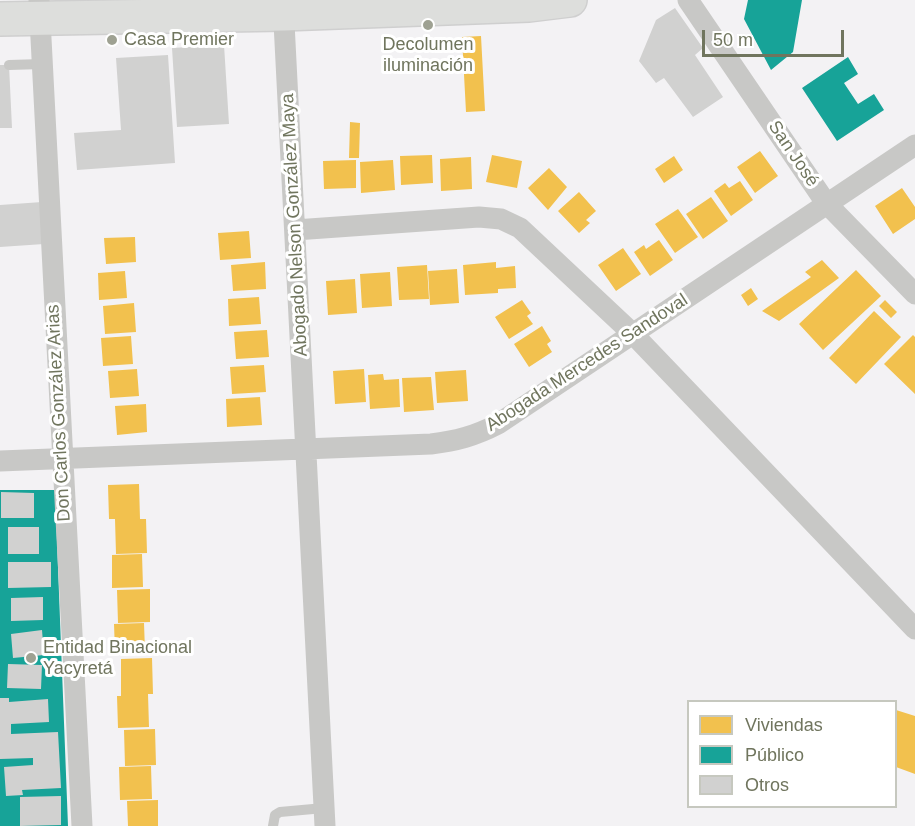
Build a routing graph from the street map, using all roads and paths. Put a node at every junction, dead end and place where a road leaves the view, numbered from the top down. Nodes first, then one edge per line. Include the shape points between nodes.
1 (570, 0) edge
2 (688, 0) edge
3 (284, 7) edge
4 (39, 9) edge
5 (0, 19) edge
6 (9, 64) dead end
7 (42, 64) junction
8 (915, 145) edge
9 (826, 203) junction
10 (295, 230) junction
11 (915, 294) edge
12 (633, 334) junction
13 (307, 450) junction
14 (61, 458) junction
15 (0, 461) edge
16 (915, 628) edge
17 (325, 817) edge
18 (82, 826) edge
19 (273, 826) edge

1 - 3 highway via 529,5
2 - 9 street, San José
3 - 4 highway
3 - 10 street, Abogado Nelson González Maya
4 - 5 highway
4 - 7 street, Don Carlos González Arias
6 - 7 lane
7 - 14 street, Don Carlos González Arias
8 - 9 street, Abogada Mercedes Sandoval
9 - 11 street, San José
9 - 12 street, Abogada Mercedes Sandoval
10 - 12 street via 479,217 501,219 540,243
10 - 13 street, Abogado Nelson González Maya
12 - 13 street, Abogada Mercedes Sandoval via 476,435 431,444
12 - 16 street
13 - 14 street, Abogada Mercedes Sandoval
13 - 17 street, Abogado Nelson González Maya
14 - 15 street, Abogada Mercedes Sandoval
14 - 18 street, Don Carlos González Arias
17 - 19 lane via 280,812 275,815

